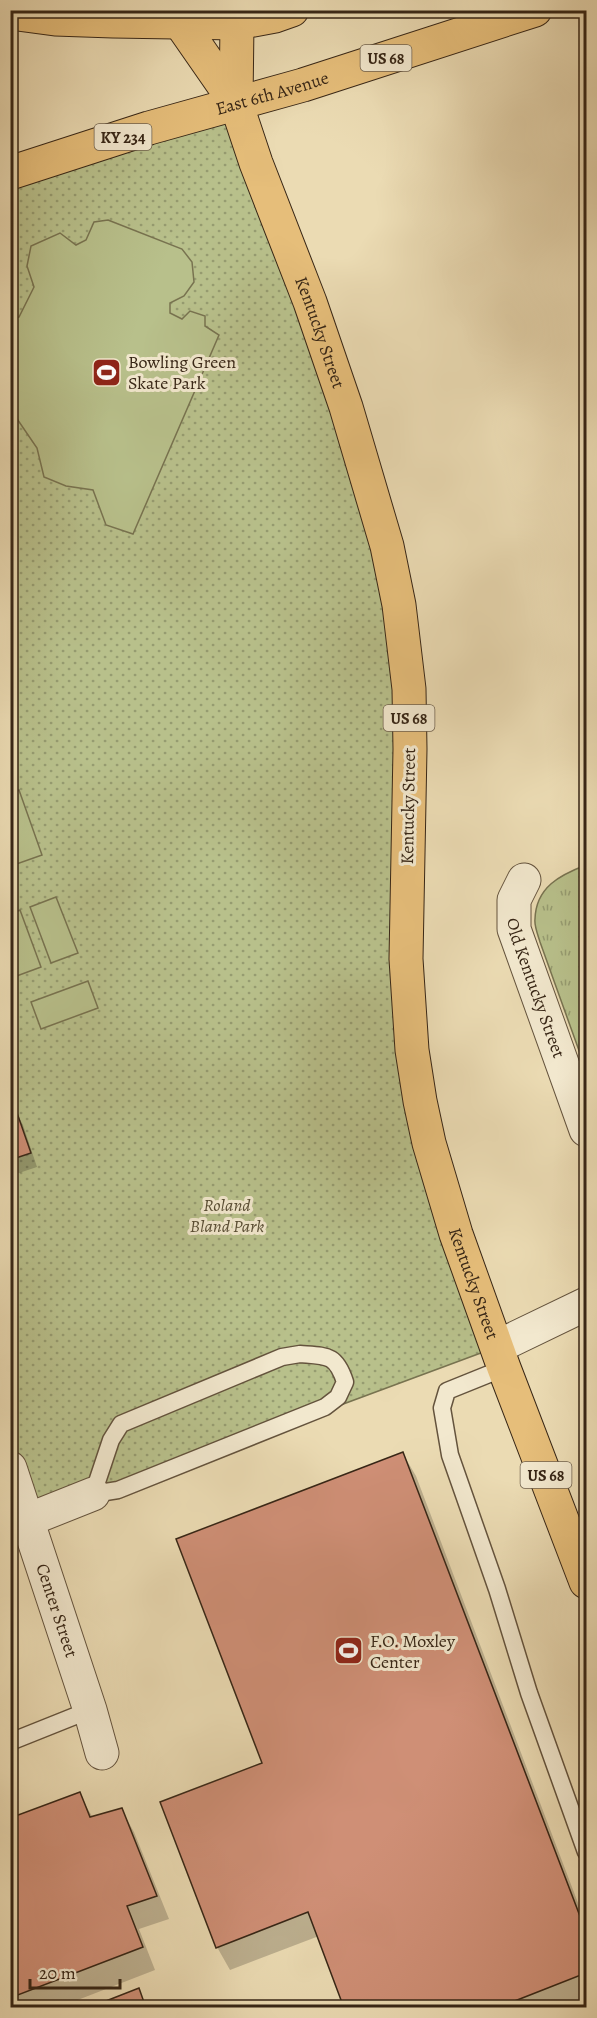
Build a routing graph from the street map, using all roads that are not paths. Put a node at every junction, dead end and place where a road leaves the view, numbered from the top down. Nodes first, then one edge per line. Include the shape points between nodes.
1 (292, 10) edge
2 (536, 10) edge
3 (10, 13) edge
4 (177, 16) edge
5 (235, 17) edge
6 (236, 103) junction
7 (10, 173) edge
8 (524, 880) dead end
9 (586, 1130) edge
10 (586, 1304) edge
11 (501, 1357) junction
12 (10, 1468) edge
13 (93, 1494) junction
14 (19, 1524) edge
15 (586, 1582) edge
16 (90, 1710) junction
17 (10, 1742) edge
18 (102, 1753) dead end
19 (586, 1852) edge

1 - 5 main road via 275,16
2 - 6 main road, East 6th Avenue / US 68
3 - 4 main road via 67,19
4 - 5 main road
4 - 6 main road, Kentucky Street / US 68
5 - 6 main road
6 - 7 main road, East 6th Avenue / KY 234
6 - 11 main road, Kentucky Street / US 68 via 346,406 392,566 409,689 406,959 412,1050 422,1112 442,1191
8 - 9 street, Old Kentucky Street via 514,900 514,929
10 - 11 street
11 - 15 main road, Kentucky Street / US 68
11 - 19 lane via 447,1391 442,1408 450,1455
12 - 14 street, Center Street
13 - 13 lane via 117,1490 325,1407 338,1397 345,1382 340,1365 325,1356 300,1354 282,1358 121,1424 111,1440
13 - 14 street
14 - 16 street, Center Street
16 - 17 lane
16 - 18 street, Center Street

